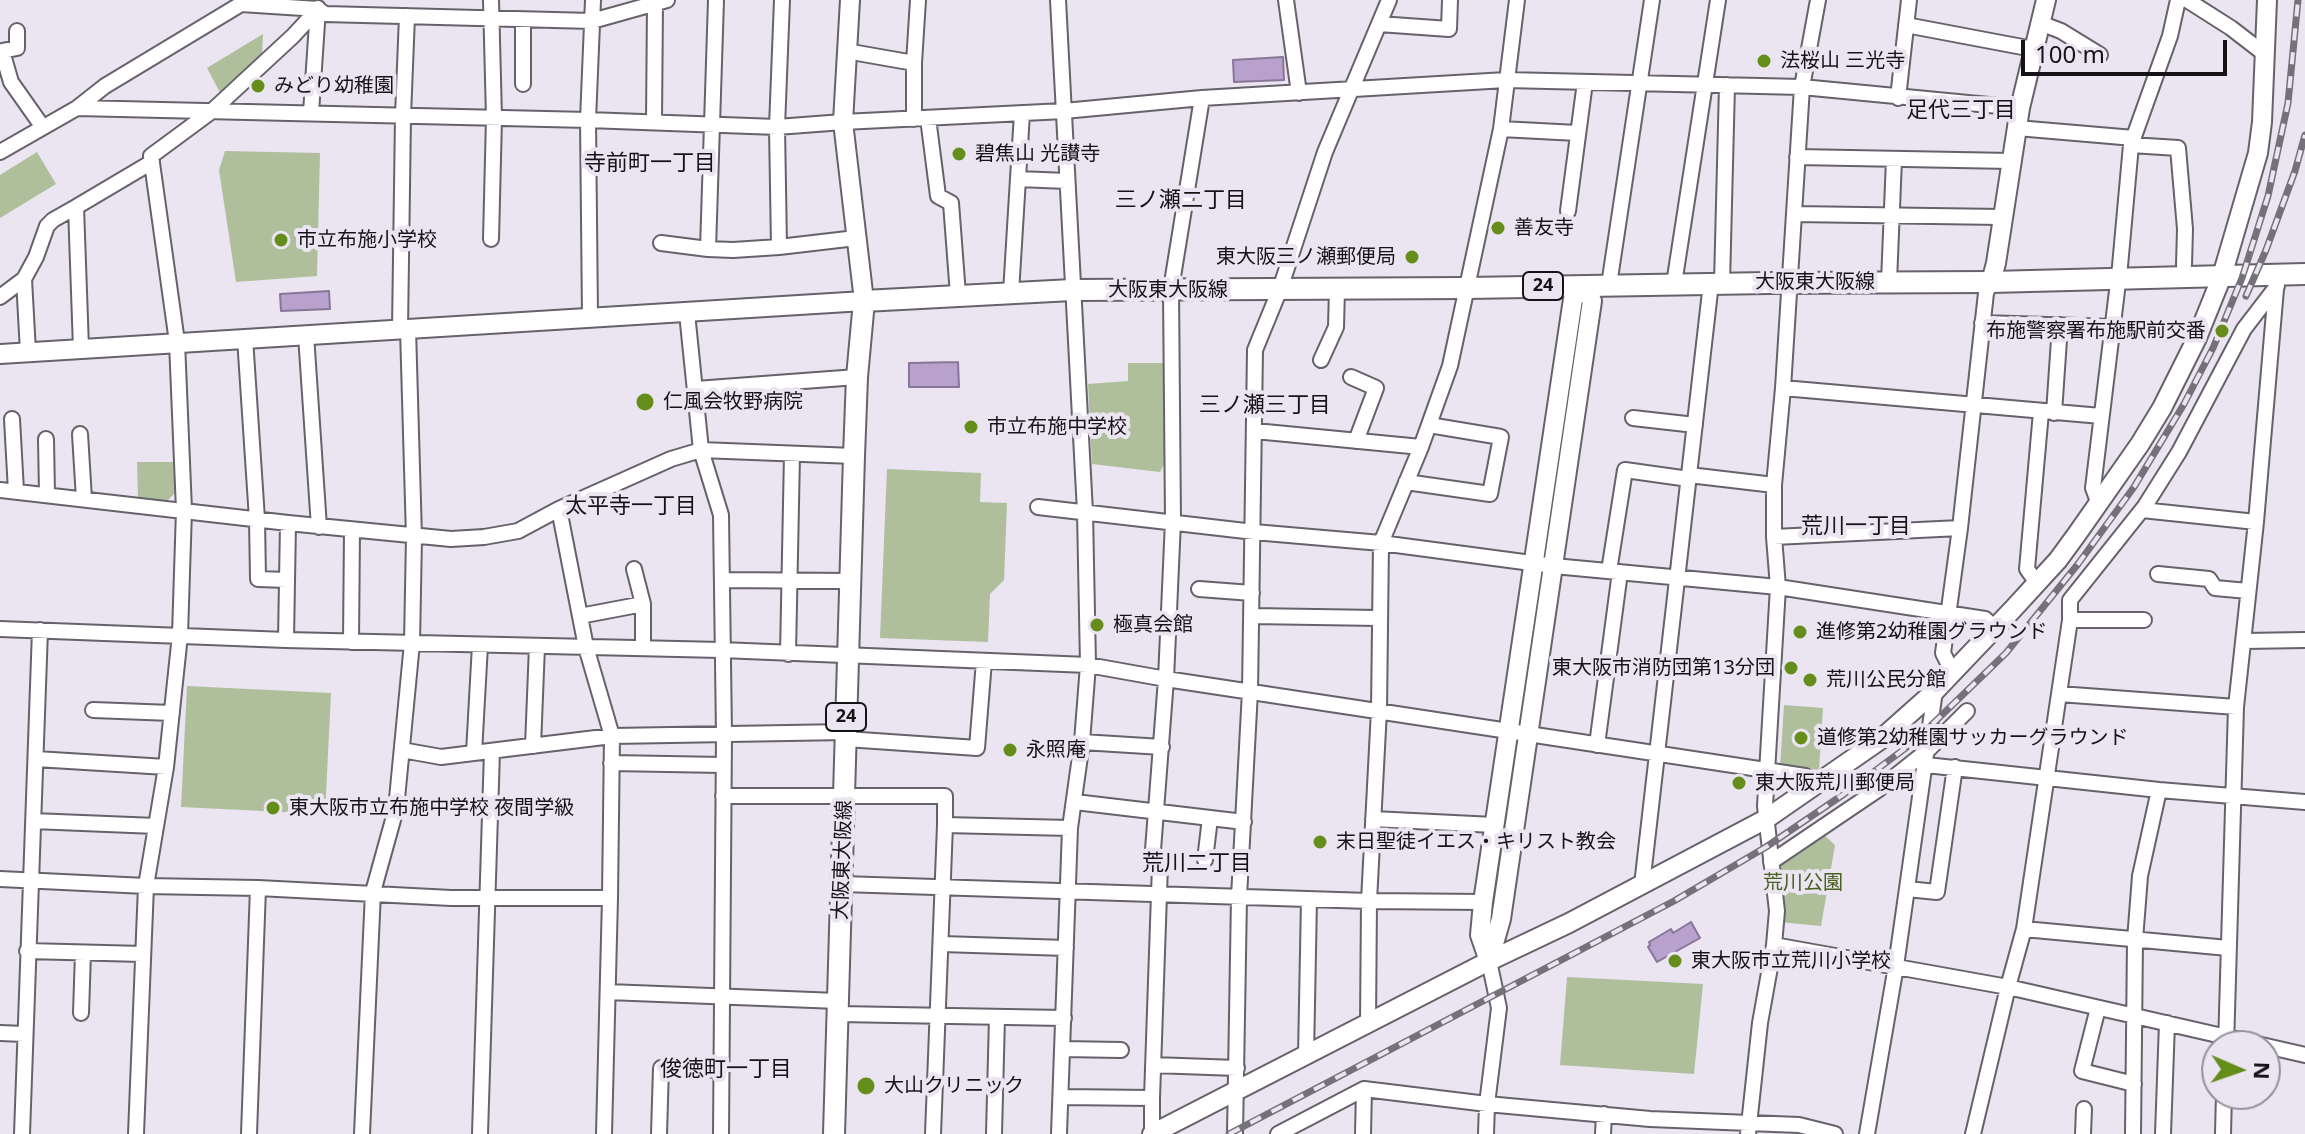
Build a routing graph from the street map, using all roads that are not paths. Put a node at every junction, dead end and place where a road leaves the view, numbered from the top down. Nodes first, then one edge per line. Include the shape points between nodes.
1 (491, 0) edge
2 (593, 0) edge
3 (716, 0) edge
4 (782, 0) edge
5 (850, 0) edge
6 (918, 0) edge
7 (1058, 0) edge
8 (1286, 0) edge
9 (1389, 0) edge
10 (1450, 0) edge
11 (1517, 0) edge
12 (1652, 0) edge
13 (1718, 0) edge
14 (1818, 0) edge
15 (1909, 0) edge
16 (2046, 0) edge
17 (2178, 0) edge
18 (2187, 0) edge
19 (2267, 0) edge
20 (661, 2) edge
21 (318, 5) edge
22 (407, 16) junction
23 (492, 19) junction
24 (523, 20) junction
25 (592, 21) junction
26 (2040, 23) junction
27 (1379, 24) junction
28 (1906, 25) junction
29 (17, 31) dead end
30 (2033, 49) junction
31 (1, 51) edge
32 (846, 51) junction
33 (2100, 55) dead end
34 (2266, 55) junction
35 (914, 63) junction
36 (1506, 80) junction
37 (1585, 82) junction
38 (1640, 82) junction
39 (523, 84) dead end
40 (1704, 84) junction
41 (1727, 85) junction
42 (1802, 87) junction
43 (1350, 89) junction
44 (1299, 93) junction
45 (1202, 98) junction
46 (1898, 98) junction
47 (77, 108) junction
48 (2020, 108) junction
49 (212, 111) junction
50 (1064, 111) junction
51 (311, 113) junction
52 (1022, 113) junction
53 (403, 116) junction
54 (494, 118) junction
55 (921, 119) junction
56 (588, 120) junction
57 (654, 122) junction
58 (843, 122) junction
59 (711, 125) junction
60 (42, 126) junction
61 (777, 127) junction
62 (2017, 128) junction
63 (1501, 129) junction
64 (1577, 133) junction
65 (2133, 142) junction
66 (0, 152) edge
67 (1797, 157) junction
68 (1894, 159) junction
69 (2011, 161) junction
70 (152, 162) junction
71 (1018, 179) junction
72 (1067, 181) junction
73 (76, 207) junction
74 (1568, 211) dead end
75 (1794, 214) junction
76 (1892, 214) junction
77 (2001, 217) junction
78 (856, 238) junction
79 (491, 239) dead end
80 (661, 243) dead end
81 (779, 247) junction
82 (708, 249) junction
83 (2184, 265) dead end
84 (2305, 274) edge
85 (2222, 276) junction
86 (24, 279) junction
87 (2118, 279) junction
88 (2277, 281) junction
89 (1889, 282) junction
90 (1991, 282) junction
91 (1717, 283) junction
92 (1789, 283) junction
93 (1674, 284) junction
94 (1609, 285) junction
95 (1584, 286) junction
96 (1467, 288) junction
97 (1171, 289) junction
98 (1280, 289) junction
99 (1337, 289) junction
100 (1072, 290) junction
101 (1011, 293) junction
102 (958, 295) junction
103 (0, 297) edge
104 (864, 301) junction
105 (687, 313) junction
106 (590, 317) junction
107 (1982, 323) junction
108 (2060, 325) junction
109 (2112, 327) junction
110 (404, 330) junction
111 (306, 335) junction
112 (245, 338) junction
113 (177, 342) junction
114 (81, 348) junction
115 (28, 352) junction
116 (0, 354) edge
117 (1321, 360) dead end
118 (857, 377) junction
119 (1351, 377) dead end
120 (1783, 388) junction
121 (696, 389) junction
122 (1974, 406) junction
123 (2048, 412) junction
124 (2101, 416) junction
125 (1633, 418) dead end
126 (12, 419) dead end
127 (1429, 425) junction
128 (1695, 425) junction
129 (1255, 431) junction
130 (80, 434) dead end
131 (46, 439) dead end
132 (1356, 441) junction
133 (1421, 447) junction
134 (701, 450) junction
135 (792, 454) junction
136 (854, 456) junction
137 (1689, 477) junction
138 (1406, 482) junction
139 (1774, 485) junction
140 (0, 490) edge
141 (16, 491) junction
142 (47, 495) junction
143 (84, 499) junction
144 (2099, 504) junction
145 (1038, 507) dead end
146 (559, 509) junction
147 (184, 510) junction
148 (2142, 510) junction
149 (1085, 512) junction
150 (257, 519) junction
151 (1173, 521) junction
152 (2256, 522) junction
153 (288, 523) junction
154 (319, 527) junction
155 (1960, 528) junction
156 (352, 530) junction
157 (1254, 532) junction
158 (414, 537) junction
159 (1774, 537) junction
160 (1381, 543) junction
161 (1534, 562) junction
162 (1554, 566) junction
163 (634, 569) dead end
164 (1614, 572) junction
165 (2158, 574) dead end
166 (1678, 578) junction
167 (287, 580) junction
168 (722, 580) junction
169 (790, 581) junction
170 (850, 581) junction
171 (2037, 583) junction
172 (1778, 587) junction
173 (1199, 589) dead end
174 (2248, 591) junction
175 (1252, 593) junction
176 (643, 604) junction
177 (1949, 614) junction
178 (580, 616) junction
179 (1252, 616) junction
180 (1379, 618) junction
181 (2070, 620) junction
182 (2144, 620) dead end
183 (1995, 628) junction
184 (0, 629) edge
185 (40, 630) junction
186 (180, 635) junction
187 (286, 640) junction
188 (2305, 640) edge
189 (2244, 641) junction
190 (351, 642) junction
191 (412, 643) junction
192 (480, 645) junction
193 (537, 646) junction
194 (586, 647) junction
195 (643, 648) junction
196 (721, 650) junction
197 (788, 654) junction
198 (848, 657) junction
199 (984, 661) junction
200 (1088, 665) junction
201 (1953, 673) junction
202 (1166, 679) junction
203 (1250, 691) junction
204 (1935, 691) junction
205 (2059, 694) junction
206 (2236, 707) junction
207 (93, 710) dead end
208 (1379, 710) junction
209 (1967, 711) dead end
210 (172, 713) junction
211 (1507, 731) junction
212 (1529, 734) junction
213 (724, 735) junction
214 (612, 736) junction
215 (846, 736) junction
216 (1082, 742) junction
217 (1597, 745) junction
218 (533, 746) junction
219 (1162, 747) junction
220 (402, 750) junction
221 (492, 751) junction
222 (474, 753) junction
223 (1658, 754) junction
224 (1927, 757) junction
225 (36, 759) junction
226 (611, 763) junction
227 (723, 765) junction
228 (166, 767) junction
229 (1955, 767) junction
230 (1768, 771) junction
231 (2046, 776) junction
232 (1818, 783) junction
233 (2159, 790) junction
234 (845, 795) junction
235 (2232, 795) junction
236 (723, 796) junction
237 (1075, 802) junction
238 (2305, 802) edge
239 (1157, 812) junction
240 (1210, 818) junction
241 (1373, 819) junction
242 (1766, 819) junction
243 (33, 821) junction
244 (1244, 822) junction
245 (945, 825) junction
246 (1494, 825) junction
247 (156, 826) junction
248 (1070, 828) junction
249 (1205, 860) dead end
250 (1771, 862) junction
251 (0, 879) edge
252 (30, 880) junction
253 (842, 884) junction
254 (1642, 885) junction
255 (146, 886) junction
256 (943, 887) junction
257 (258, 888) junction
258 (1907, 889) junction
259 (1068, 890) junction
260 (373, 892) junction
261 (1158, 893) junction
262 (1239, 897) junction
263 (487, 898) junction
264 (610, 898) junction
265 (1309, 899) junction
266 (1369, 901) junction
267 (1483, 902) junction
268 (2024, 929) junction
269 (2135, 940) junction
270 (942, 944) junction
271 (1774, 945) junction
272 (1066, 948) junction
273 (2228, 948) junction
274 (27, 951) junction
275 (83, 953) junction
276 (143, 954) junction
277 (1489, 961) junction
278 (1896, 966) junction
279 (2008, 987) junction
280 (608, 992) junction
281 (723, 998) junction
282 (838, 1008) junction
283 (2098, 1008) junction
284 (81, 1013) dead end
285 (936, 1016) junction
286 (2135, 1016) junction
287 (997, 1017) junction
288 (1064, 1018) junction
289 (2167, 1023) junction
290 (1368, 1024) junction
291 (2226, 1030) edge
292 (0, 1033) edge
293 (2201, 1033) edge
294 (24, 1034) junction
295 (1063, 1049) junction
296 (1121, 1050) dead end
297 (2281, 1051) edge
298 (2305, 1055) edge
299 (1306, 1056) junction
300 (1153, 1065) junction
301 (1237, 1068) junction
302 (722, 1070) junction
303 (2134, 1084) junction
304 (1364, 1089) junction
305 (1236, 1092) junction
306 (1061, 1097) junction
307 (1152, 1098) junction
308 (1487, 1104) junction
309 (2084, 1109) dead end
310 (2224, 1110) edge
311 (1604, 1114) junction
312 (1749, 1128) edge
313 (22, 1134) edge
314 (136, 1134) edge
315 (249, 1134) edge
316 (362, 1134) edge
317 (480, 1134) edge
318 (604, 1134) edge
319 (659, 1134) edge
320 (721, 1134) edge
321 (834, 1134) edge
322 (933, 1134) edge
323 (994, 1134) edge
324 (1059, 1134) edge
325 (1152, 1134) edge
326 (1235, 1134) edge
327 (1278, 1134) edge
328 (1363, 1134) edge
329 (1486, 1134) edge
330 (1603, 1134) edge
331 (1835, 1134) edge
332 (1867, 1134) edge
333 (1973, 1134) edge
334 (2083, 1134) edge
335 (2133, 1134) edge
336 (2163, 1134) edge
337 (2223, 1134) edge

1 - 23 street
2 - 25 street
3 - 59 street
4 - 61 street
5 - 32 street
6 - 35 street
7 - 50 street
8 - 44 street
9 - 27 street
10 - 27 street via 1449,29
11 - 36 street
12 - 38 street
13 - 40 street
14 - 42 street
15 - 28 street
16 - 26 street
17 - 65 street
18 - 34 street
19 - 34 street
20 - 25 street
20 - 57 street
21 - 22 street via 325,14
21 - 47 street via 241,4
21 - 49 street via 293,36
21 - 51 street
22 - 23 street
22 - 53 street
23 - 24 street
23 - 54 street
24 - 25 street
24 - 39 street
25 - 56 street
26 - 30 street
26 - 33 street
27 - 43 street
28 - 30 street
28 - 46 street
29 - 31 street via 17,48
30 - 48 street
31 - 60 street via 11,82
32 - 35 street
32 - 58 street
34 - 85 street via 2258,153
35 - 55 street
36 - 37 street
36 - 43 street
36 - 63 street
37 - 38 street
37 - 64 street
38 - 40 street
38 - 94 street
40 - 41 street
40 - 93 street
41 - 42 street
41 - 91 street
42 - 46 street
42 - 67 street
43 - 44 street
43 - 98 street
44 - 45 street
45 - 50 street
45 - 97 street
46 - 48 street
47 - 49 street
47 - 60 street
48 - 62 street
49 - 51 street
49 - 70 street via 151,156
50 - 52 street
50 - 72 street
51 - 53 street
52 - 55 street
52 - 71 street
53 - 54 street
53 - 110 street
54 - 56 street
54 - 79 street
55 - 58 street
55 - 102 street via 938,196 951,203
56 - 57 street
56 - 106 street
57 - 59 street
58 - 61 street
58 - 78 street
59 - 61 street
59 - 82 street
60 - 66 street
61 - 81 street
62 - 65 street
62 - 69 street
63 - 64 street
63 - 96 street
64 - 74 street
65 - 83 street via 2178,148
65 - 87 street
67 - 68 street
67 - 75 street
68 - 69 street
68 - 76 street
69 - 77 street
70 - 73 street
70 - 113 street
71 - 72 street
71 - 101 street
72 - 100 street
73 - 86 street via 47,226
73 - 114 street
75 - 76 street
75 - 92 street
76 - 77 street
76 - 89 street
77 - 90 street
78 - 81 street
78 - 104 street
80 - 82 street
81 - 82 street
84 - 88 main road, 大阪東大阪線 / 24
85 - 87 main road, 大阪東大阪線 / 24
85 - 88 main road, 大阪東大阪線 / 24
85 - 144 street via 2162,408
86 - 103 street
86 - 115 street
87 - 90 main road, 大阪東大阪線 / 24
87 - 109 street
88 - 148 street via 2244,329
88 - 152 street
89 - 90 main road, 大阪東大阪線 / 24
89 - 92 main road, 大阪東大阪線 / 24
90 - 107 street
91 - 92 main road, 大阪東大阪線 / 24
91 - 93 main road, 大阪東大阪線 / 24
91 - 128 street
92 - 120 street
93 - 94 main road, 大阪東大阪線 / 24
94 - 95 main road, 大阪東大阪線 / 24
95 - 96 main road, 大阪東大阪線 / 24
95 - 161 street via 1573,299
95 - 162 street via 1592,301
96 - 99 main road, 大阪東大阪線 / 24
96 - 127 street via 1450,366
97 - 98 main road, 大阪東大阪線 / 24
97 - 100 main road, 大阪東大阪線 / 24
97 - 151 street
98 - 99 main road, 大阪東大阪線 / 24
98 - 129 street via 1255,350
99 - 117 street via 1336,327
100 - 101 main road, 大阪東大阪線 / 24
100 - 149 street
101 - 102 main road, 大阪東大阪線 / 24
102 - 104 main road, 大阪東大阪線 / 24
104 - 105 street
104 - 118 main road, 大阪東大阪線 / 24
105 - 106 street
105 - 121 street
106 - 110 street
107 - 108 street
107 - 122 street
108 - 109 street
108 - 123 street
109 - 124 street
110 - 111 street
110 - 158 street
111 - 112 street
111 - 154 street
112 - 113 street
112 - 150 street
113 - 114 street
113 - 147 street
114 - 115 street
115 - 116 street
118 - 121 street
118 - 136 main road, 大阪東大阪線 / 24
119 - 132 street via 1376,388
120 - 122 street
120 - 139 street
121 - 134 street
122 - 123 street
122 - 155 street
123 - 124 street
123 - 171 street via 2027,569
124 - 144 street via 2093,488
125 - 128 street
126 - 141 street
127 - 133 street
127 - 138 street via 1501,437 1490,494
128 - 137 street
129 - 132 street
129 - 157 street
130 - 143 street
131 - 142 street
132 - 133 street
133 - 138 street
134 - 135 street
134 - 146 street
134 - 168 street via 721,515
135 - 136 street
135 - 169 street
136 - 170 main road, 大阪東大阪線 / 24
137 - 139 street
137 - 164 street via 1625,470
137 - 166 street
138 - 160 street
139 - 159 street
140 - 141 street
141 - 142 street
142 - 143 street
143 - 147 street
144 - 171 street
145 - 149 street
146 - 158 street via 518,531 462,539
146 - 178 street
147 - 150 street
147 - 186 street
148 - 152 street
148 - 181 street via 2070,600
149 - 151 street
149 - 200 street
150 - 153 street
150 - 167 street via 258,579
151 - 157 street
151 - 202 street
152 - 174 street
153 - 154 street
153 - 167 street
154 - 156 street
155 - 159 street
155 - 177 street
156 - 158 street
156 - 190 street
157 - 160 street
157 - 175 street
158 - 191 street
159 - 172 street
160 - 161 street
160 - 180 street
161 - 162 street
161 - 211 street
162 - 164 street
162 - 212 street
163 - 176 street
164 - 166 street
164 - 217 street
165 - 174 street via 2209,579 2215,588
166 - 172 street
166 - 223 street
167 - 187 street
168 - 169 street
168 - 196 street
169 - 170 street
169 - 197 street
170 - 198 main road, 大阪東大阪線 / 24
171 - 183 street
172 - 177 street
172 - 230 street
173 - 175 street
174 - 189 street
175 - 179 street
176 - 178 street
176 - 195 street
177 - 183 street via 1985,619
177 - 201 street via 1943,653
178 - 194 street
179 - 180 street
179 - 203 street
180 - 208 street
181 - 182 street
181 - 205 street
183 - 201 street
184 - 185 street
185 - 186 street
185 - 225 street
186 - 187 street
186 - 210 street
187 - 190 street
188 - 189 street
189 - 206 street
190 - 191 street
191 - 192 street
191 - 220 street
192 - 193 street
192 - 222 street
193 - 194 street
193 - 218 street
194 - 195 street
194 - 214 street
195 - 196 street
196 - 197 street
196 - 213 street
197 - 198 street
198 - 199 street
198 - 215 main road, 大阪東大阪線 / 24
199 - 200 street
199 - 215 street via 977,748
200 - 202 street
200 - 216 street
201 - 204 street
202 - 203 street
202 - 219 street
203 - 208 street
203 - 244 street
204 - 224 street
204 - 232 street via 1880,740
205 - 206 street
205 - 231 street
206 - 235 street
207 - 210 street
208 - 211 street
208 - 241 street
209 - 224 street
210 - 228 street
211 - 212 street
211 - 246 street
212 - 217 street
212 - 277 street via 1499,932
213 - 214 street
213 - 215 street
213 - 227 street
214 - 218 street
214 - 226 street
215 - 234 main road, 大阪東大阪線 / 24
216 - 219 street
216 - 237 street
217 - 223 street
218 - 221 street
219 - 239 street
220 - 222 street via 441,757
220 - 260 street via 396,809
221 - 222 street
221 - 263 street
223 - 230 street
223 - 254 street
224 - 229 street
224 - 250 street
224 - 258 street
225 - 228 street
225 - 243 street
226 - 227 street
226 - 264 street
227 - 236 street
228 - 247 street
229 - 231 street
229 - 258 street via 1937,892
230 - 232 street
230 - 242 street
231 - 233 street
231 - 268 street
232 - 242 street
233 - 235 street
233 - 269 street via 2140,876
234 - 236 street
234 - 245 street via 945,796
234 - 253 main road, 大阪東大阪線 / 24
235 - 238 street
235 - 273 street
236 - 281 street
237 - 239 street
237 - 248 street
239 - 240 street
239 - 261 street via 1153,850 1160,865
240 - 244 street
240 - 249 street
241 - 246 street
241 - 266 street
242 - 250 street
242 - 254 street
243 - 247 street
243 - 252 street
244 - 262 street
245 - 248 street
245 - 256 street
246 - 267 street
247 - 255 street
248 - 259 street
250 - 271 street via 1777,911
251 - 252 street
252 - 255 street
252 - 274 street
253 - 256 street
253 - 282 main road, 大阪東大阪線 / 24
254 - 277 street
255 - 257 street
255 - 276 street
256 - 259 street
256 - 270 street
257 - 260 street
257 - 315 street
258 - 278 street
259 - 261 street
259 - 272 street
260 - 263 street
260 - 316 street
261 - 262 street
261 - 300 street
262 - 265 street
262 - 301 street
263 - 264 street
263 - 317 street
264 - 280 street
265 - 266 street
265 - 299 street
266 - 267 street
266 - 290 street
267 - 277 street via 1480,935
268 - 269 street
268 - 279 street
269 - 273 street
269 - 286 street
270 - 272 street
270 - 285 street
271 - 278 street
271 - 312 street
272 - 288 street
273 - 291 street
274 - 275 street
274 - 294 street
275 - 276 street
275 - 284 street
276 - 314 street
277 - 290 street
277 - 308 street via 1499,1008
278 - 279 street
278 - 332 street
279 - 283 street
279 - 333 street
280 - 281 street
280 - 318 street
281 - 282 street
281 - 302 street
282 - 285 street
282 - 321 main road, 大阪東大阪線 / 24
283 - 286 street
283 - 303 street via 2082,1071
285 - 287 street
285 - 322 street
286 - 289 street
286 - 303 street
287 - 288 street
287 - 323 street
288 - 295 street
289 - 293 street
289 - 336 street
290 - 299 street
292 - 294 street
294 - 313 street
295 - 296 street
295 - 306 street
297 - 298 street
299 - 305 street
300 - 301 street
300 - 307 street
301 - 305 street
302 - 319 street via 661,1068
302 - 320 street
303 - 335 street
304 - 308 street
304 - 327 street
304 - 328 street
305 - 325 street
305 - 326 street
306 - 307 street
306 - 324 street
307 - 325 street
308 - 311 street
308 - 329 street
309 - 334 street
310 - 337 street
311 - 312 street
311 - 330 street
312 - 331 street via 1799,1125

